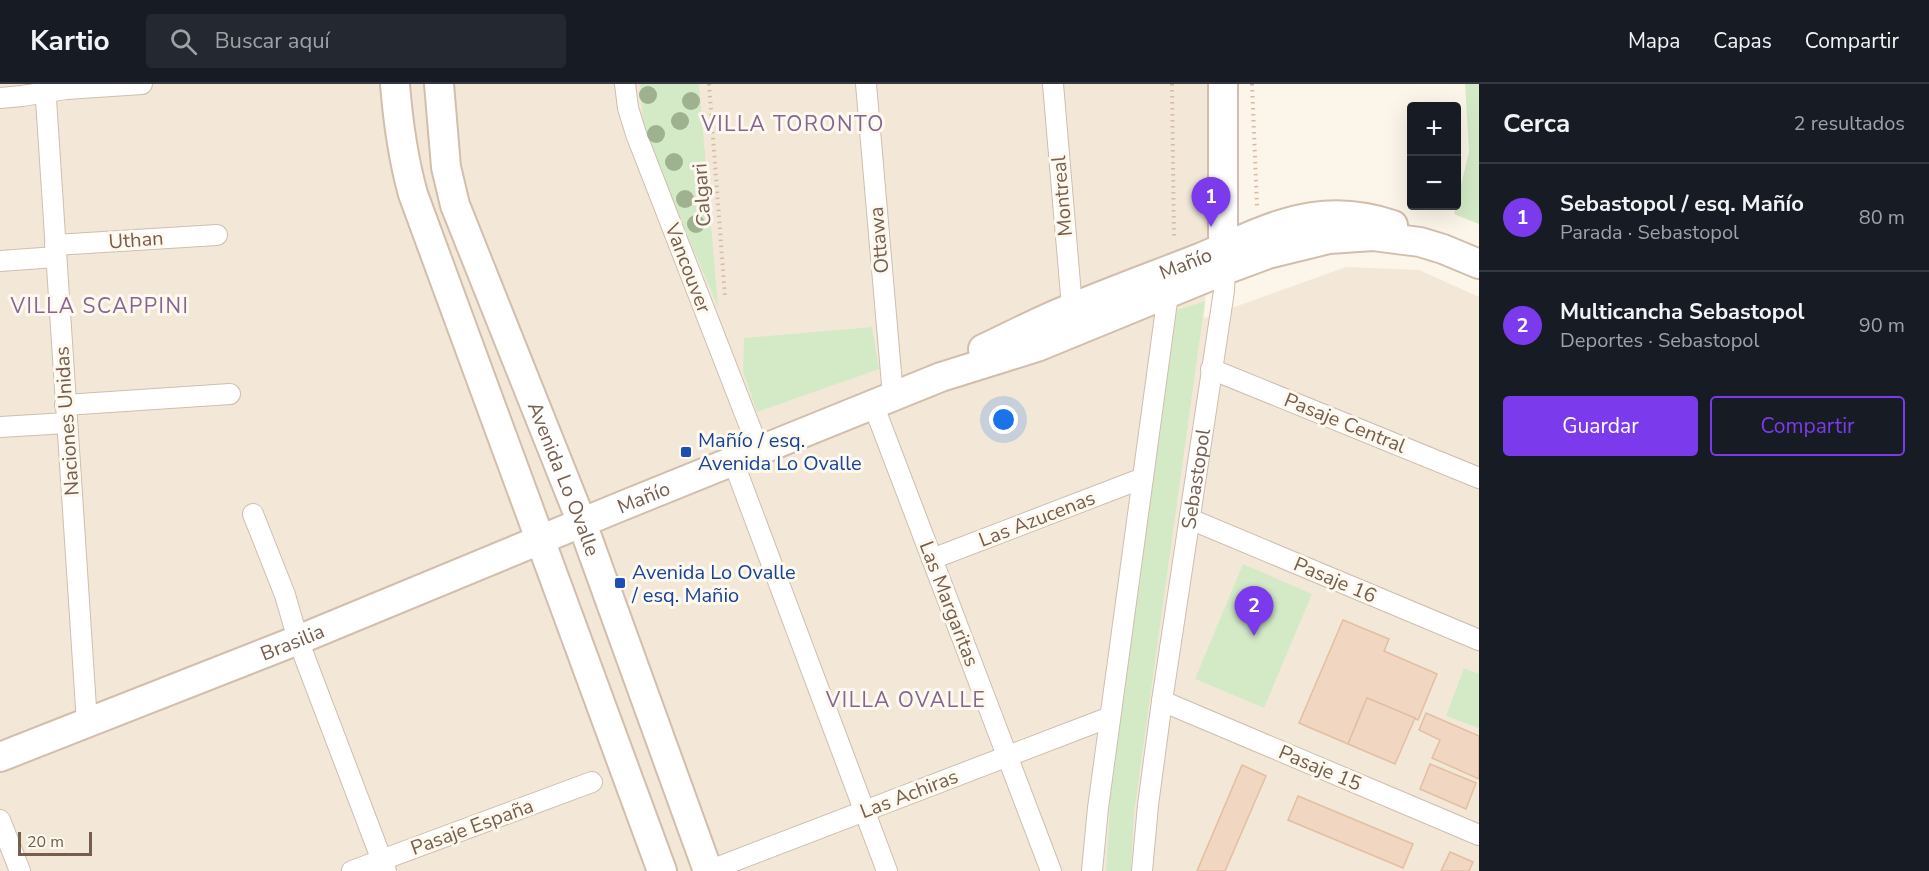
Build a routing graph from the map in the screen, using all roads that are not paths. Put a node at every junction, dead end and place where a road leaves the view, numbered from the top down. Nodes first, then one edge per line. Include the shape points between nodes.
1 (142, 84) edge
2 (395, 84) edge
3 (439, 84) edge
4 (625, 84) edge
5 (866, 84) edge
6 (1053, 84) edge
7 (1223, 84) edge
8 (45, 88) edge
9 (0, 98) edge
10 (217, 234) dead end
11 (56, 251) junction
12 (1224, 259) junction
13 (0, 261) edge
14 (1479, 264) edge
15 (1171, 281) junction
16 (1072, 308) junction
17 (1212, 369) junction
18 (940, 377) junction
19 (230, 394) dead end
20 (883, 400) junction
21 (66, 414) junction
22 (0, 427) edge
23 (759, 450) junction
24 (733, 461) junction
25 (1143, 478) junction
26 (1479, 478) edge
27 (253, 514) dead end
28 (1190, 519) junction
29 (582, 523) junction
30 (541, 540) junction
31 (932, 559) junction
32 (298, 640) junction
33 (1479, 640) edge
34 (1162, 701) junction
35 (1110, 717) junction
36 (87, 723) junction
37 (1007, 756) junction
38 (0, 757) edge
39 (592, 782) dead end
40 (864, 811) junction
41 (0, 820) edge
42 (1479, 835) edge
43 (384, 866) edge
44 (20, 871) edge
45 (352, 871) edge
46 (662, 871) edge
47 (708, 871) edge
48 (887, 871) edge
49 (1051, 871) edge
50 (1092, 871) edge
51 (1142, 871) edge

1 - 8 street
2 - 30 street via 405,165 413,194
3 - 29 street, Avenida Lo Ovalle via 446,167 455,205
4 - 23 street, Vancouver via 636,134
5 - 20 street, Ottawa
6 - 16 street, Montreal
7 - 12 street, Sebastopol
8 - 9 street
8 - 11 street, Naciones Unidas
10 - 11 street, Uthan
11 - 13 street, Uthan
11 - 21 street, Naciones Unidas
12 - 14 street, Mañío via 1261,232 1309,217 1344,215 1389,224
12 - 15 street, Mañío
12 - 17 street, Sebastopol via 1224,291
15 - 16 street, Mañío
15 - 18 street, Mañío via 1037,347
15 - 25 street
16 - 18 street, Mañío via 976,352
17 - 26 street, Pasaje Central
17 - 28 street, Sebastopol
18 - 20 street, Mañío
19 - 21 street
20 - 23 street, Mañío
20 - 31 street, Las Margaritas
21 - 22 street
21 - 36 street, Naciones Unidas
23 - 24 street, Mañío
24 - 29 street, Mañío
24 - 40 street
25 - 31 street, Las Azucenas
25 - 35 street
27 - 32 street
28 - 33 street, Pasaje 16
28 - 34 street, Sebastopol
29 - 30 street, Brasilia
29 - 47 street, Avenida Lo Ovalle
30 - 32 street, Brasilia
30 - 46 street
31 - 37 street, Las Margaritas
32 - 36 street, Brasilia
32 - 43 street
34 - 42 street, Pasaje 15
34 - 51 street, Sebastopol
35 - 37 street, Las Achiras
35 - 50 street
36 - 38 street, Brasilia
37 - 40 street, Las Achiras
37 - 49 street, Las Margaritas
39 - 43 street, Pasaje España
40 - 47 street, Las Achiras
40 - 48 street
41 - 44 street
43 - 45 street, Pasaje España

